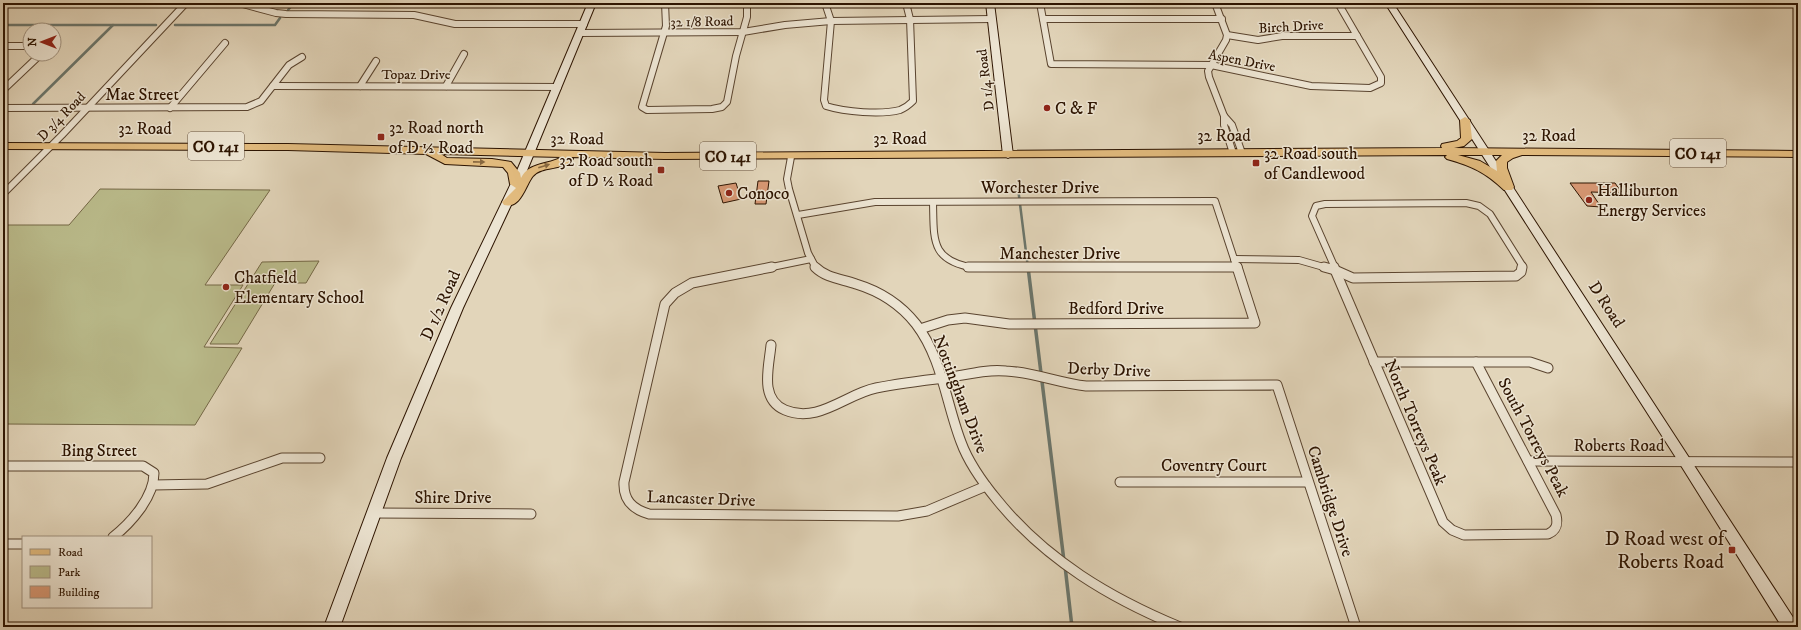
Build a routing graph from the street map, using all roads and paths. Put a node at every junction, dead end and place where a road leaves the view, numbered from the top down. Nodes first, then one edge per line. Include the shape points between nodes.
1 (186, 3) edge
2 (239, 3) edge
3 (592, 3) edge
4 (665, 3) edge
5 (747, 3) edge
6 (825, 3) edge
7 (906, 3) edge
8 (990, 3) edge
9 (1040, 3) edge
10 (1215, 3) edge
11 (1338, 3) edge
12 (1389, 3) edge
13 (249, 4) edge
14 (910, 19) junction
15 (992, 19) junction
16 (1043, 19) junction
17 (1222, 19) junction
18 (831, 21) junction
19 (584, 24) junction
20 (743, 32) junction
21 (580, 33) junction
22 (664, 33) junction
23 (1227, 35) junction
24 (1357, 36) junction
25 (225, 43) dead end
26 (3, 46) edge
27 (22, 46) edge
28 (464, 54) dead end
29 (302, 57) dead end
30 (376, 61) dead end
31 (33, 62) edge
32 (1210, 65) junction
33 (273, 86) junction
34 (360, 86) junction
35 (446, 86) junction
36 (558, 86) junction
37 (3, 90) edge
38 (3, 108) edge
39 (86, 108) junction
40 (170, 108) junction
41 (1464, 120) junction
42 (3, 146) edge
43 (51, 146) junction
44 (429, 151) junction
45 (1485, 151) junction
46 (1418, 152) junction
47 (1532, 152) junction
48 (1238, 153) junction
49 (529, 154) junction
50 (1798, 154) edge
51 (576, 155) junction
52 (1008, 155) junction
53 (791, 156) junction
54 (516, 184) junction
55 (1508, 187) junction
56 (3, 194) edge
57 (508, 202) junction
58 (933, 202) junction
59 (798, 215) junction
60 (811, 259) junction
61 (1234, 259) junction
62 (1237, 267) junction
63 (1335, 270) junction
64 (920, 329) junction
65 (771, 345) dead end
66 (1374, 362) junction
67 (1476, 362) junction
68 (1548, 368) dead end
69 (942, 378) junction
70 (1277, 385) joint
71 (320, 458) dead end
72 (1686, 460) junction
73 (1528, 462) junction
74 (1798, 462) edge
75 (3, 466) edge
76 (1120, 482) dead end
77 (1307, 482) junction
78 (153, 485) junction
79 (986, 486) junction
80 (374, 513) junction
81 (531, 514) dead end
82 (1557, 528) joint
83 (114, 536) edge
84 (3, 544) edge
85 (22, 544) edge
86 (332, 627) edge
87 (1180, 627) edge
88 (1356, 627) edge
89 (1791, 627) edge

1 - 39 street, D 3/4 Road
2 - 13 street
3 - 19 street, D 1/2 Road
4 - 22 street
5 - 20 street via 747,18
6 - 18 street
7 - 14 street
8 - 15 street, D 1/4 Road
9 - 16 street
10 - 17 street
11 - 24 street
12 - 41 street, D Road
13 - 19 street via 276,13 414,15 447,24
14 - 15 street, 32 1/8 Road
14 - 18 street, 32 1/8 Road
14 - 18 street via 913,101 900,110 842,110 826,106 824,100
15 - 52 street, D 1/4 Road
16 - 17 street
16 - 32 street, Aspen Drive via 1051,64
17 - 23 street
18 - 20 street, 32 1/8 Road
19 - 21 street, D 1/2 Road
20 - 22 street, 32 1/8 Road
20 - 22 street via 727,102 722,107 647,110 642,107
21 - 22 street, 32 1/8 Road
21 - 36 street, D 1/2 Road
23 - 24 street, Birch Drive via 1254,40 1282,36
23 - 32 street
24 - 32 street, Aspen Drive via 1381,77 1382,81 1370,88 1311,86
25 - 40 street
26 - 27 street
28 - 35 street
29 - 33 street, Mae Street via 289,65
30 - 34 street
31 - 37 street
32 - 48 street via 1209,77 1224,116 1224,125
33 - 34 street, Topaz Drive
33 - 40 street, Mae Street via 261,102 247,107
34 - 35 street, Topaz Drive
35 - 36 street, Topaz Drive
36 - 49 street, D 1/2 Road
38 - 39 street, Mae Street
39 - 40 street, Mae Street
39 - 43 street, D 3/4 Road
41 - 45 street, D Road
41 - 46 main road via 1467,139 1465,141
42 - 43 main road, 32 Road / CO 141
43 - 44 main road, 32 Road / CO 141 via 228,146
43 - 56 street, D 3/4 Road
44 - 49 main road, 32 Road / CO 141
44 -> 54 main road via 445,161 507,164 514,173
45 - 46 main road, 32 Road / CO 141
45 - 47 main road, 32 Road / CO 141
45 - 55 street, D Road
46 - 48 main road, 32 Road / CO 141
46 - 55 main road via 1464,160 1482,166
47 - 50 main road, 32 Road / CO 141
47 - 55 main road via 1510,156 1502,161 1501,168
48 - 52 main road, 32 Road / CO 141
49 - 51 main road, 32 Road / CO 141
49 - 54 street, D 1/2 Road
51 - 53 main road, 32 Road / CO 141
57 -> 51 main road via 518,194 528,173
52 - 53 main road, 32 Road / CO 141
53 - 59 street, Nottingham Drive via 787,185
54 - 57 street, D 1/2 Road
55 - 72 street, D Road
57 - 80 street, D 1/2 Road via 457,308 394,458
58 - 59 street, Worchester Drive via 875,202
58 - 61 street, Worchester Drive via 1215,201
58 - 62 street, Manchester Drive via 935,246 945,258 962,266
59 - 60 street, Nottingham Drive
60 - 64 street, Nottingham Drive via 816,268 825,274 864,286 885,297 905,312
60 - 79 street, Lancaster Drive via 692,283 677,290 668,298 663,308 624,482 626,500 636,510 649,514 898,516 927,512
61 - 62 street, Worchester Drive
61 - 63 street via 1294,259
62 - 64 street, Bedford Drive via 1256,323 1010,324 965,318 948,320
63 - 63 street, North Torreys Peak via 1353,278 1511,277 1519,274 1522,269 1490,214 1484,208 1475,205 1318,205 1312,210 1312,216
63 - 66 street, North Torreys Peak
64 - 69 street, Nottingham Drive via 932,350
65 - 69 street, Derby Drive via 767,384 770,396 784,410 798,414 821,412 868,390
66 - 67 street
66 - 82 street, North Torreys Peak via 1443,522 1452,530 1464,535 1544,534 1552,533
67 - 68 street via 1530,362
67 - 73 street, South Torreys Peak
69 - 70 street, Derby Drive via 1007,370 1066,384 1086,386
69 - 79 street, Nottingham Drive via 951,417 976,472
70 - 77 street, Cambridge Drive
71 - 78 street via 282,458 207,484
72 - 73 street, Roberts Road
72 - 74 street, Roberts Road
72 - 89 street, D Road
73 - 82 street, South Torreys Peak via 1556,515
75 - 78 street, Bing Street via 143,466 154,473
76 - 77 street, Coventry Court
77 - 88 street, Cambridge Drive
78 - 83 street via 129,524
79 - 87 street, Nottingham Drive via 1021,528 1067,568 1116,598
80 - 81 street, Shire Drive
80 - 86 street, D 1/2 Road
84 - 85 street

